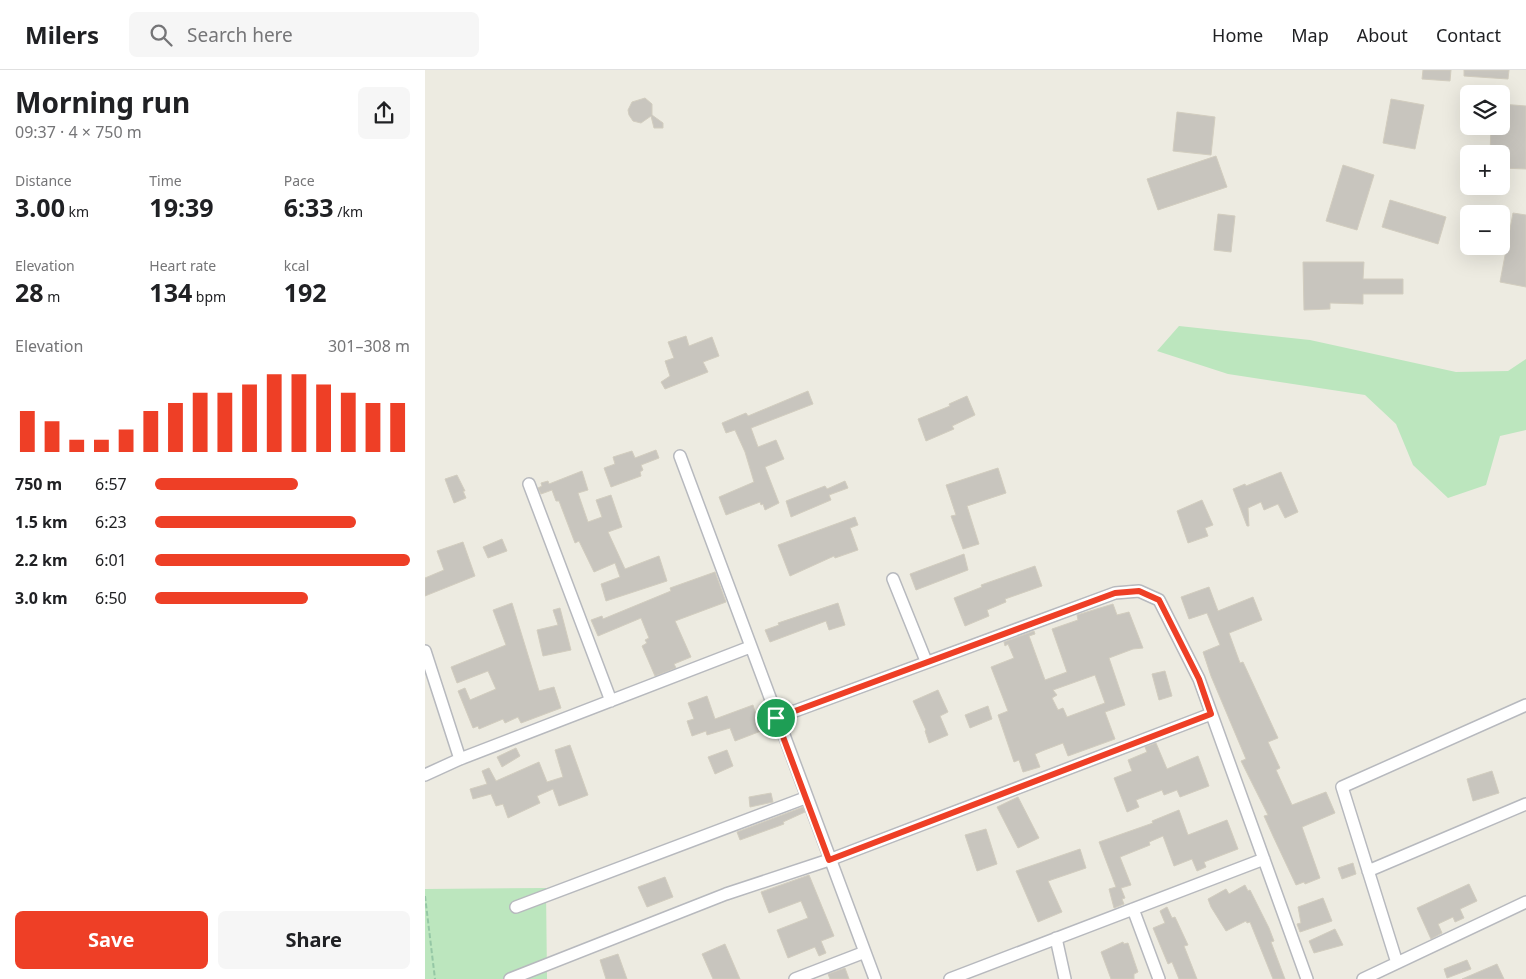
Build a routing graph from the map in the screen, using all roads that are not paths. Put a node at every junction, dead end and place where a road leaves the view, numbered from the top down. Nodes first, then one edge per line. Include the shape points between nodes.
1 (680, 456) dead end
2 (529, 484) dead end
3 (893, 579) dead end
4 (750, 647) junction
5 (425, 651) edge
6 (927, 661) junction
7 (611, 701) junction
8 (1526, 705) edge
9 (1211, 714) junction
10 (776, 718) junction
11 (460, 759) junction
12 (425, 775) edge
13 (805, 798) junction
14 (1526, 804) edge
15 (829, 860) junction
16 (1264, 860) junction
17 (1368, 871) junction
18 (1526, 902) edge
19 (516, 908) dead end
20 (1133, 909) junction
21 (1056, 938) junction
22 (865, 952) junction
23 (1397, 963) junction
24 (510, 979) edge
25 (795, 979) edge
26 (875, 979) edge
27 (950, 979) edge
28 (1065, 979) edge
29 (1159, 979) edge
30 (1307, 979) edge
31 (1363, 979) edge

1 - 4 street
2 - 7 street
3 - 6 street
4 - 7 street
4 - 10 street
5 - 11 street
6 - 9 street via 1115,593 1139,591 1159,600 1199,679
6 - 10 street
7 - 11 street
8 - 17 street via 1342,787
9 - 15 street
9 - 16 street
10 - 13 street
11 - 12 street
13 - 15 street
13 - 19 street
14 - 17 street
15 - 22 street
15 - 24 street via 726,894
16 - 20 street
16 - 30 street
17 - 23 street
18 - 23 street
20 - 21 street
20 - 29 street
21 - 27 street
21 - 28 street
22 - 25 street
22 - 26 street
23 - 31 street

